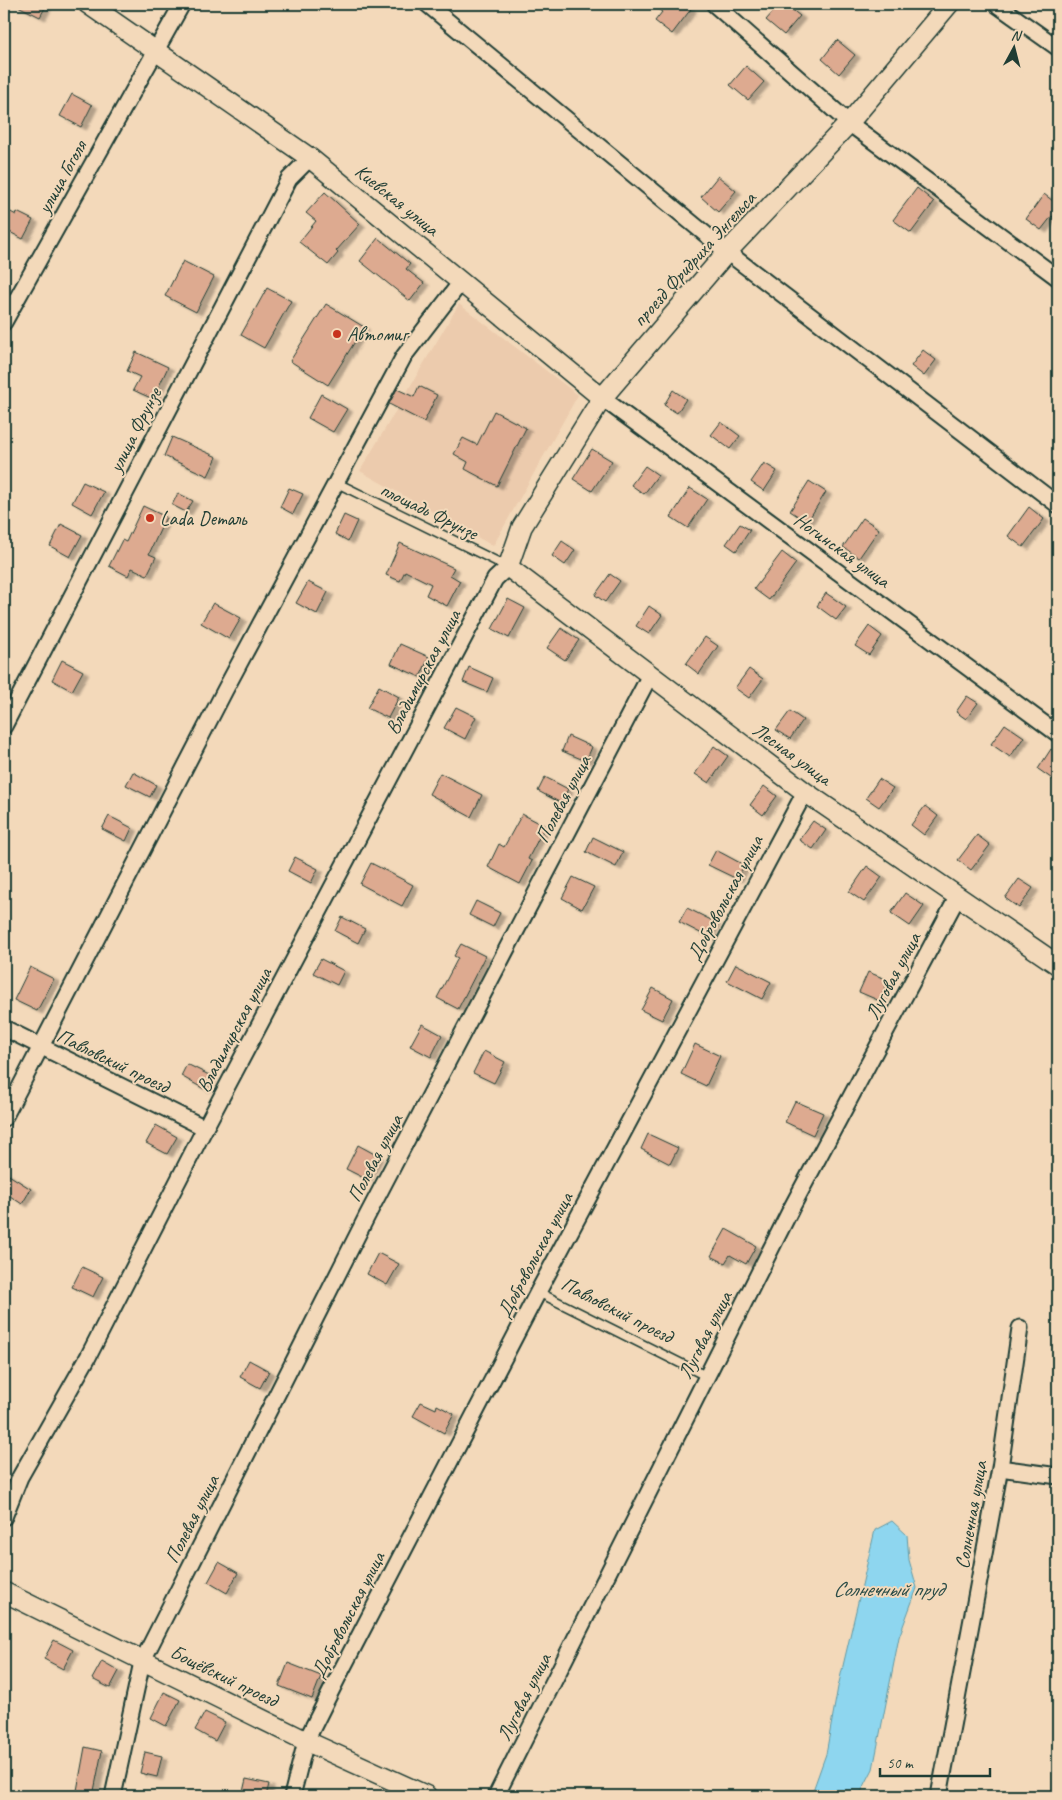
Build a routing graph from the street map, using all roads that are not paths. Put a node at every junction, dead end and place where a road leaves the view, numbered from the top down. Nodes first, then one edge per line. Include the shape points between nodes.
1 (88, 4) edge
2 (182, 4) edge
3 (426, 4) edge
4 (714, 4) edge
5 (949, 4) edge
6 (996, 4) edge
7 (1058, 48) edge
8 (155, 51) junction
9 (849, 123) junction
10 (310, 158) junction
11 (727, 252) junction
12 (1058, 278) edge
13 (461, 282) junction
14 (4, 322) edge
15 (602, 398) junction
16 (337, 483) junction
17 (1058, 505) edge
18 (508, 567) junction
19 (650, 675) junction
20 (4, 726) edge
21 (1058, 734) edge
22 (804, 792) junction
23 (958, 896) junction
24 (1058, 965) edge
25 (4, 1028) edge
26 (40, 1048) junction
27 (4, 1118) edge
28 (205, 1128) junction
29 (538, 1292) junction
30 (1020, 1328) dead end
31 (706, 1376) junction
32 (1000, 1468) junction
33 (1058, 1476) edge
34 (4, 1517) edge
35 (4, 1592) edge
36 (142, 1662) junction
37 (306, 1741) junction
38 (113, 1796) edge
39 (292, 1796) edge
40 (427, 1796) edge
41 (496, 1796) edge
42 (940, 1796) edge

1 - 8 street, Киевская улица
2 - 8 street, улица Гоголя
3 - 11 street
4 - 9 street
5 - 9 street, проезд Фридриха Энгельса
6 - 7 street
8 - 10 street, Киевская улица
8 - 14 street, улица Гоголя
9 - 11 street, проезд Фридриха Энгельса
9 - 12 street
10 - 13 street, Киевская улица
10 - 20 street, улица Фрунзе via 289,179
11 - 15 street, проезд Фридриха Энгельса
11 - 17 street
13 - 15 street, Киевская улица
13 - 16 street via 404,356
15 - 18 street, проезд Фридриха Энгельса via 522,527
15 - 21 street, Ногинская улица
16 - 18 lane, площадь Фрунзе
16 - 26 street via 225,690
18 - 19 street, Лесная улица
18 - 28 street, Владимирская улица via 495,579
19 - 22 street, Лесная улица
19 - 36 street, Полевая улица via 372,1208
22 - 23 street, Лесная улица
22 - 29 street, Добровольская улица
23 - 24 street, Лесная улица
23 - 31 street, Луговая улица via 792,1206
25 - 26 street, Павловский проезд
26 - 27 street
26 - 28 street, Павловский проезд
28 - 34 street, Владимирская улица via 88,1357 20,1477
29 - 31 lane, Павловский проезд
29 - 37 street, Добровольская улица
30 - 32 street, Солнечная улица
31 - 41 street, Луговая улица
32 - 33 street
32 - 42 street, Солнечная улица
35 - 36 street, Бощёвский проезд
36 - 37 street, Бощёвский проезд
36 - 38 street, Полевая улица
37 - 39 street, Добровольская улица
37 - 40 street, Бощёвский проезд

